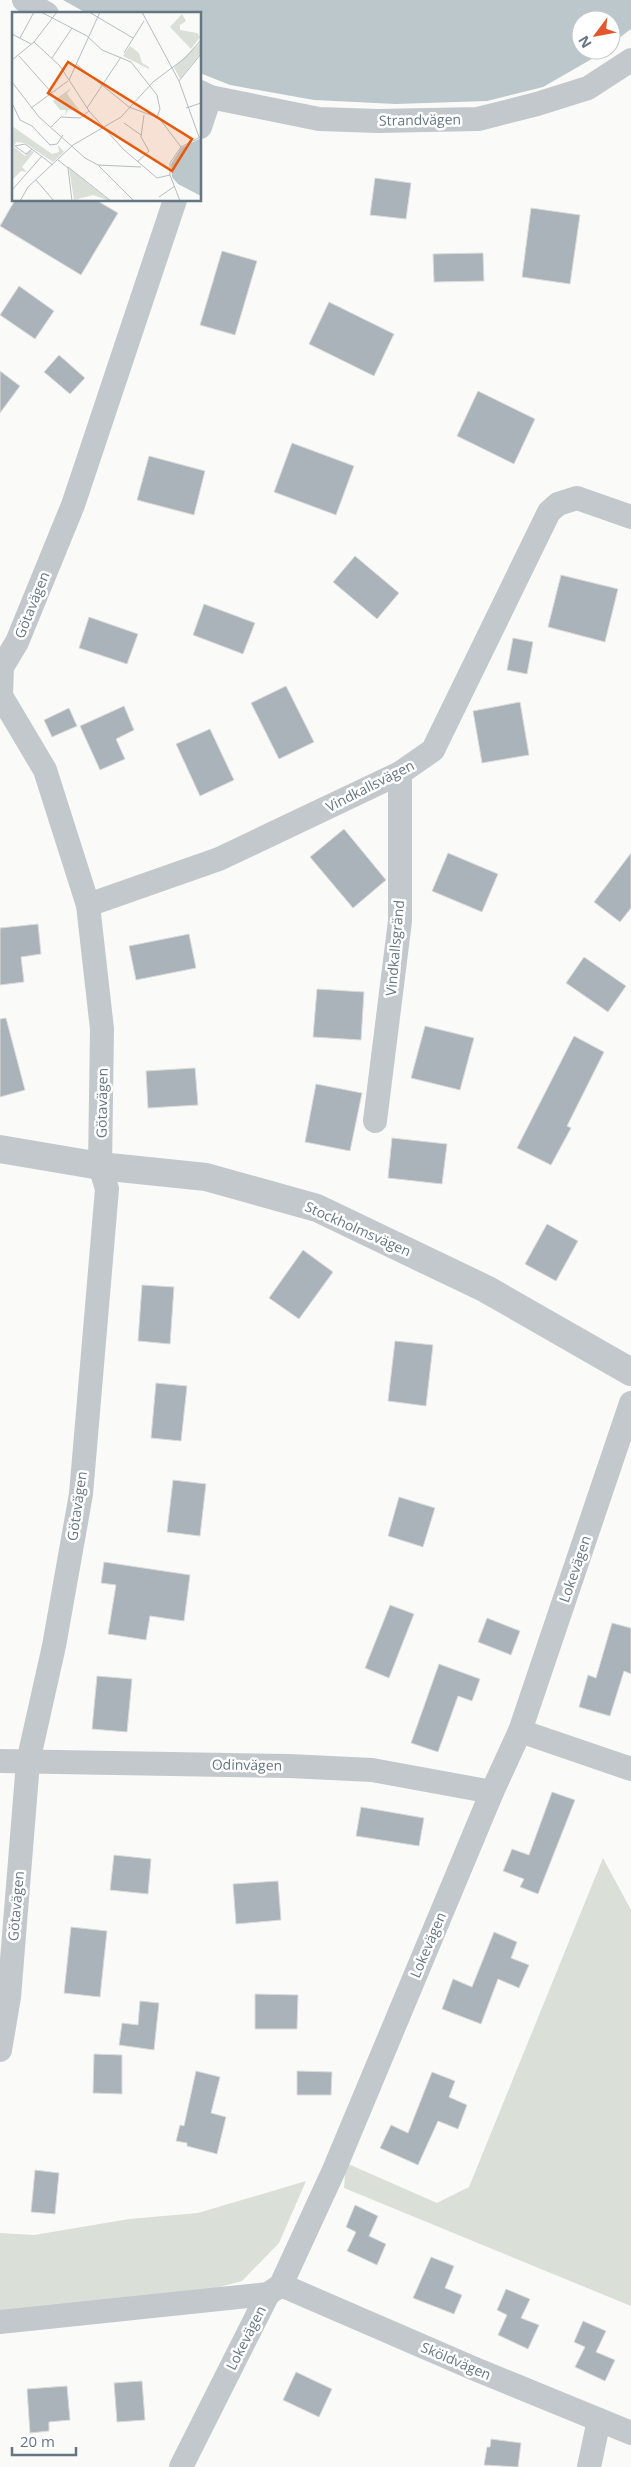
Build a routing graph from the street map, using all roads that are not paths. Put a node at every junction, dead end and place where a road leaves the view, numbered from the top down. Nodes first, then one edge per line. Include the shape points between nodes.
1 (24, 0) edge
2 (44, 12) edge
3 (631, 60) edge
4 (205, 95) edge
5 (201, 121) edge
6 (175, 201) edge
7 (631, 517) edge
8 (1, 666) edge
9 (0, 696) edge
10 (400, 773) junction
11 (88, 906) junction
12 (375, 1121) dead end
13 (0, 1149) edge
14 (100, 1166) junction
15 (631, 1372) edge
16 (631, 1403) edge
17 (520, 1731) junction
18 (0, 1761) edge
19 (28, 1762) junction
20 (631, 1769) edge
21 (492, 1792) junction
22 (0, 2050) edge
23 (274, 2290) junction
24 (0, 2322) edge
25 (599, 2420) junction
26 (631, 2433) edge
27 (181, 2467) edge
28 (589, 2467) edge

1 - 2 street
3 - 4 street, Strandvägen via 588,88 478,119 319,119
4 - 5 street
6 - 8 street, Götavägen via 73,505 17,642
7 - 10 street, Vindkallsvägen via 577,498 558,504 549,512 433,750
8 - 9 street, Götavägen
9 - 11 street, Götavägen via 45,770
10 - 11 street, Vindkallsvägen via 219,859
10 - 12 street, Vindkallsgränd via 400,921
11 - 14 street, Götavägen via 102,1029
13 - 14 street, Stockholmsvägen
14 - 15 street, Stockholmsvägen via 206,1177 317,1208 486,1289
14 - 19 street, Götavägen via 106,1189 81,1494 54,1646
16 - 17 street, Lokevägen
17 - 20 street
17 - 21 street, Lokevägen
18 - 19 street, Odinvägen
19 - 21 street, Odinvägen via 372,1770
19 - 22 street, Götavägen via 9,1998
21 - 23 street, Lokevägen via 334,2170
23 - 24 street, Sköldvägen
23 - 25 street, Sköldvägen
23 - 27 street, Lokevägen
25 - 26 street, Sköldvägen
25 - 28 street

